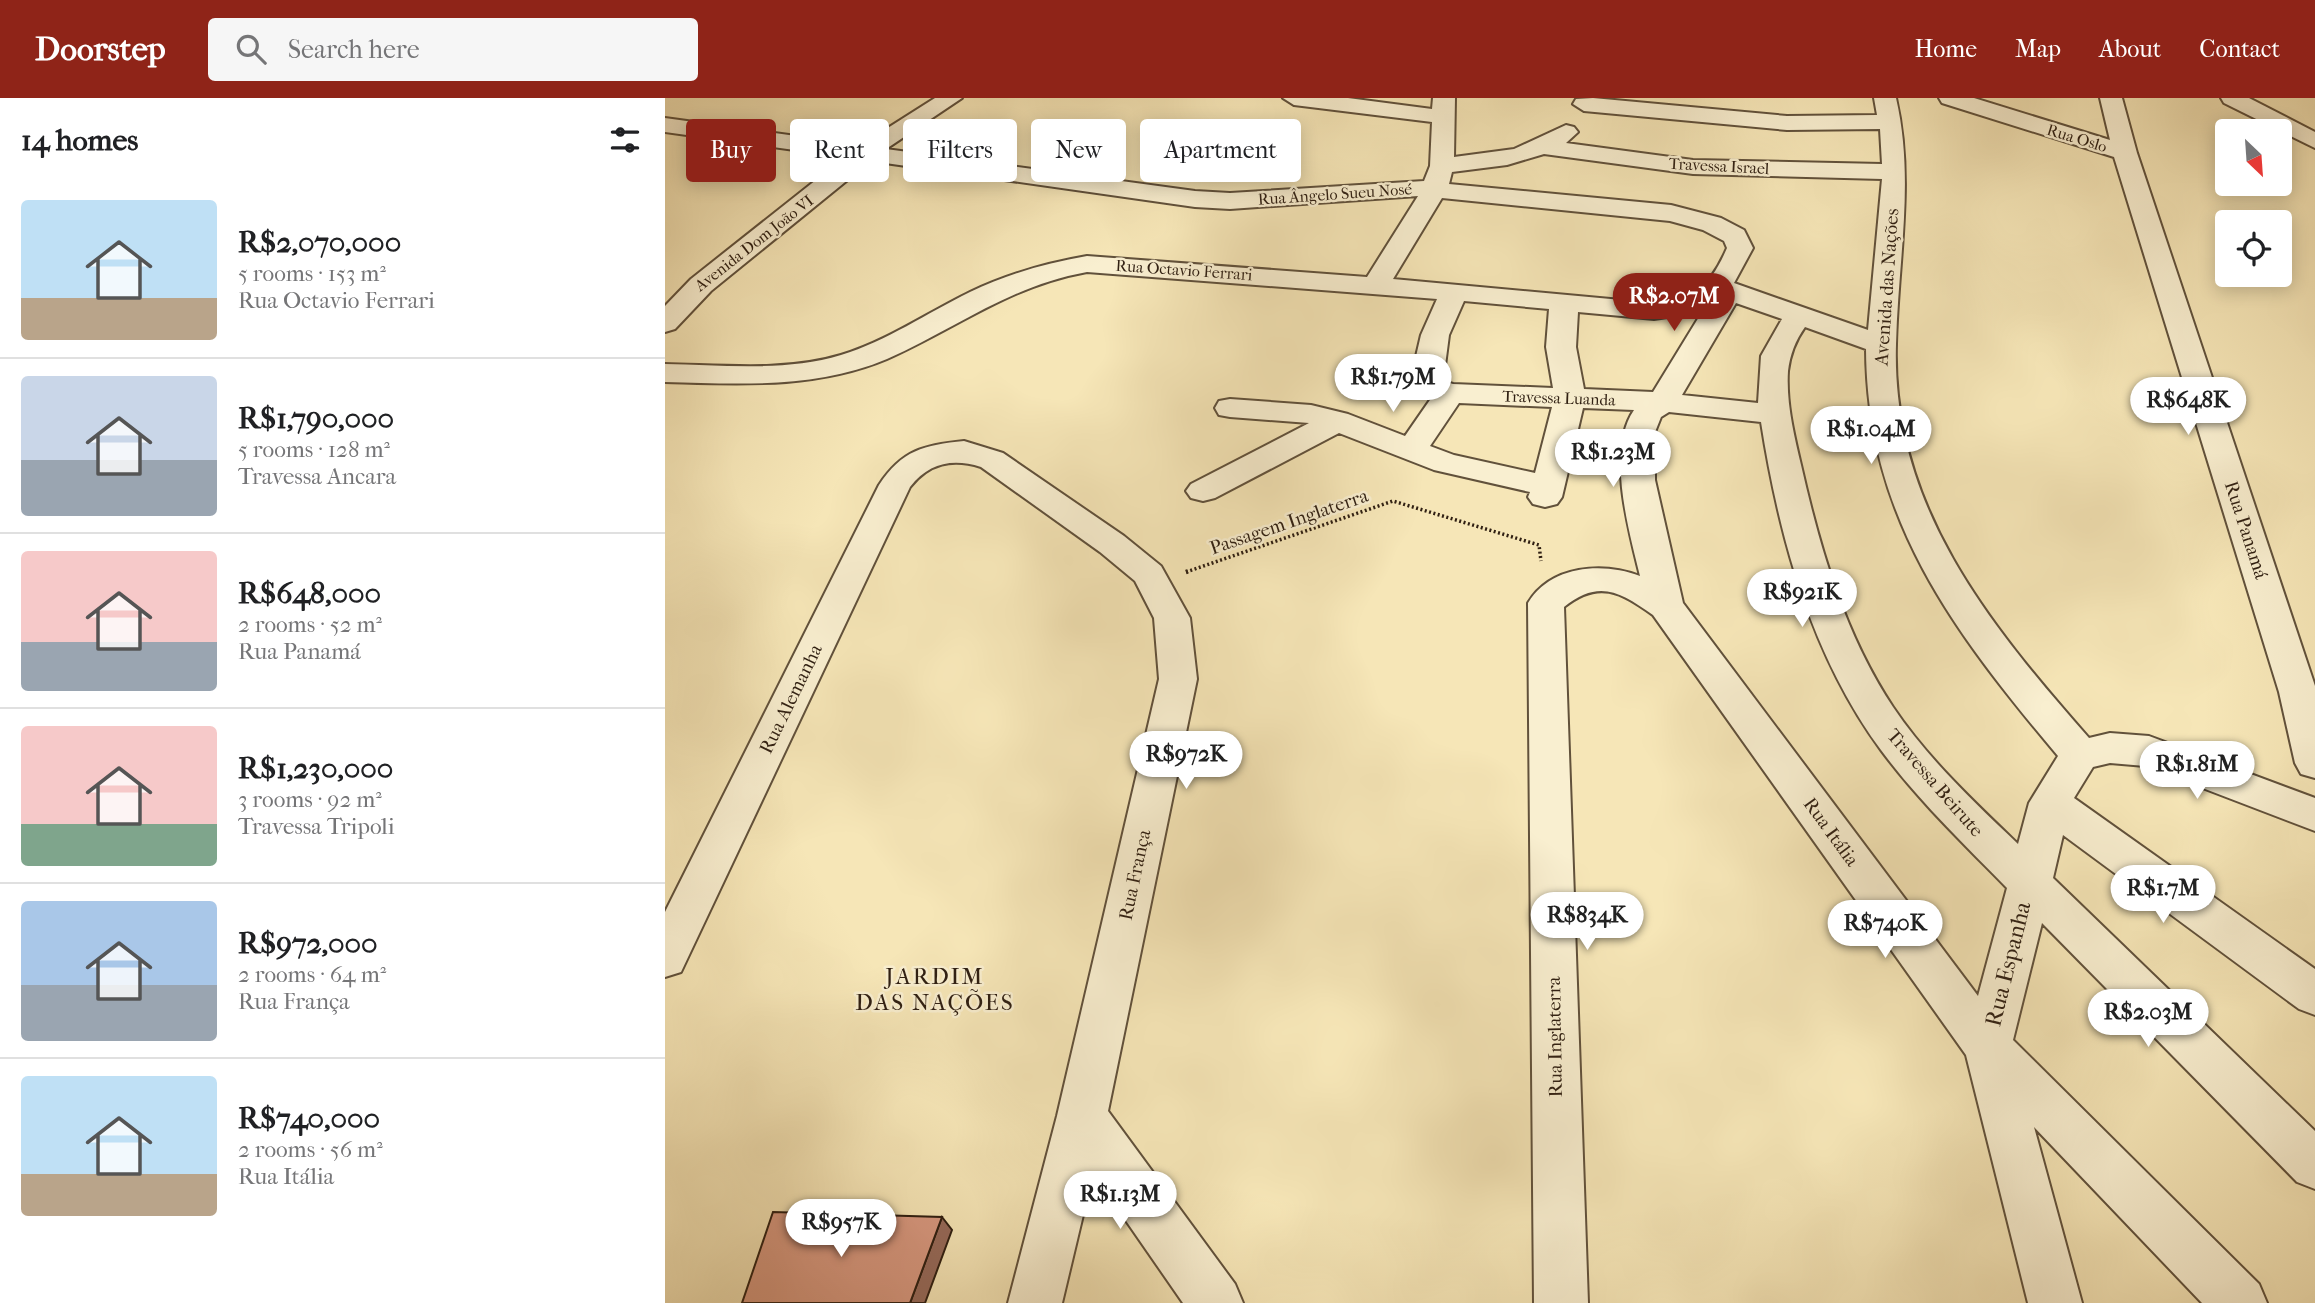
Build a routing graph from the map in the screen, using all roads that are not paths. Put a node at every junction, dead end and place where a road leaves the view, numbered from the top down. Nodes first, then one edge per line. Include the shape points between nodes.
1 (951, 98) edge
2 (1294, 98) edge
3 (1950, 98) edge
4 (2111, 98) edge
5 (2232, 98) edge
6 (1585, 101) edge
7 (1444, 107) edge
8 (1888, 110) edge
9 (665, 125) edge
10 (889, 136) edge
11 (2315, 141) edge
12 (790, 143) edge
13 (1544, 147) junction
14 (2125, 153) junction
15 (889, 157) edge
16 (1895, 172) junction
17 (1438, 178) junction
18 (830, 182) edge
19 (1375, 286) junction
20 (1722, 288) junction
21 (1454, 292) junction
22 (674, 299) edge
23 (1564, 304) junction
24 (1800, 314) junction
25 (665, 323) edge
26 (1881, 344) junction
27 (665, 373) edge
28 (1450, 393) junction
29 (1570, 398) junction
30 (1664, 402) junction
31 (1230, 408) dead end
32 (1774, 414) junction
33 (1337, 421) junction
34 (1411, 450) junction
35 (933, 454) joint
36 (1203, 491) dead end
37 (1546, 603) joint
38 (1666, 606) junction
39 (2307, 690) edge
40 (2080, 755) junction
41 (2315, 763) edge
42 (2050, 803) junction
43 (2315, 816) edge
44 (2028, 884) junction
45 (665, 958) edge
46 (2315, 995) edge
47 (1988, 1046) junction
48 (1082, 1116) junction
49 (2315, 1165) edge
50 (1035, 1303) edge
51 (1216, 1303) edge
52 (1561, 1303) edge
53 (2055, 1303) edge
54 (2240, 1303) edge

1 - 10 street, Avenida Dom João VI
2 - 7 street
3 - 14 street, Rua Oslo
4 - 14 street, Rua Panamá
5 - 11 street
6 - 8 street via 1787,123
6 - 13 street via 1576,123
7 - 17 street
8 - 16 street, Avenida das Nações
9 - 12 street, Rua Ângelo Sueu Nosé
13 - 16 street, Travessa Israel via 1693,167
13 - 17 street
14 - 39 street, Rua Panamá
15 - 17 street, Rua Ângelo Sueu Nosé via 1195,200 1400,188
16 - 26 street, Avenida das Nações
17 - 19 street
17 - 20 street, Rua Ângelo Sueu Nosé via 1713,224 1735,236 1740,248
18 - 22 street, Avenida Dom João VI
19 - 21 street, Rua Octavio Ferrari
19 - 27 street, Rua Octavio Ferrari via 1087,264 1052,268 1016,279 876,352 831,367 757,375
20 - 23 street, Rua Octavio Ferrari via 1681,309
20 - 24 street
20 - 30 street
21 - 23 street, Rua Octavio Ferrari
21 - 28 street via 1435,335 1426,378 1432,387
22 - 25 street, Avenida Dom João VI
23 - 29 street via 1561,347
24 - 26 street
24 - 32 street, Travessa Beirute via 1775,358
26 - 40 street, Avenida das Nações via 1882,392 1900,473 1945,581 2017,680
28 - 29 street, Travessa Luanda
28 - 34 street
29 - 30 street, Travessa Luanda
29 - 34 street via 1546,492
30 - 32 street, Travessa Luanda
30 - 38 street via 1644,417 1637,458 1647,534
31 - 33 street via 1292,411
32 - 44 street, Travessa Beirute via 1800,537 1816,588 1856,677 1910,759
33 - 34 street
33 - 36 street
35 - 45 street, Rua Alemanha via 908,468 895,485
35 - 48 street, Rua França via 964,451 992,460 1149,574 1172,618 1178,679
37 - 38 street, Rua Itália via 1573,582 1595,578 1622,580
37 - 52 street, Rua Inglaterra
38 - 47 street, Rua Itália
39 - 41 street, Rua Panamá
40 - 42 street, Rua Espanha
40 - 43 street via 2110,748 2149,751
42 - 44 street, Rua Espanha
42 - 46 street
44 - 47 street, Rua Espanha
44 - 49 street, Travessa Beirute
47 - 53 street, Rua Espanha
47 - 54 street, Rua Itália
48 - 50 street, Rua França
48 - 51 street

